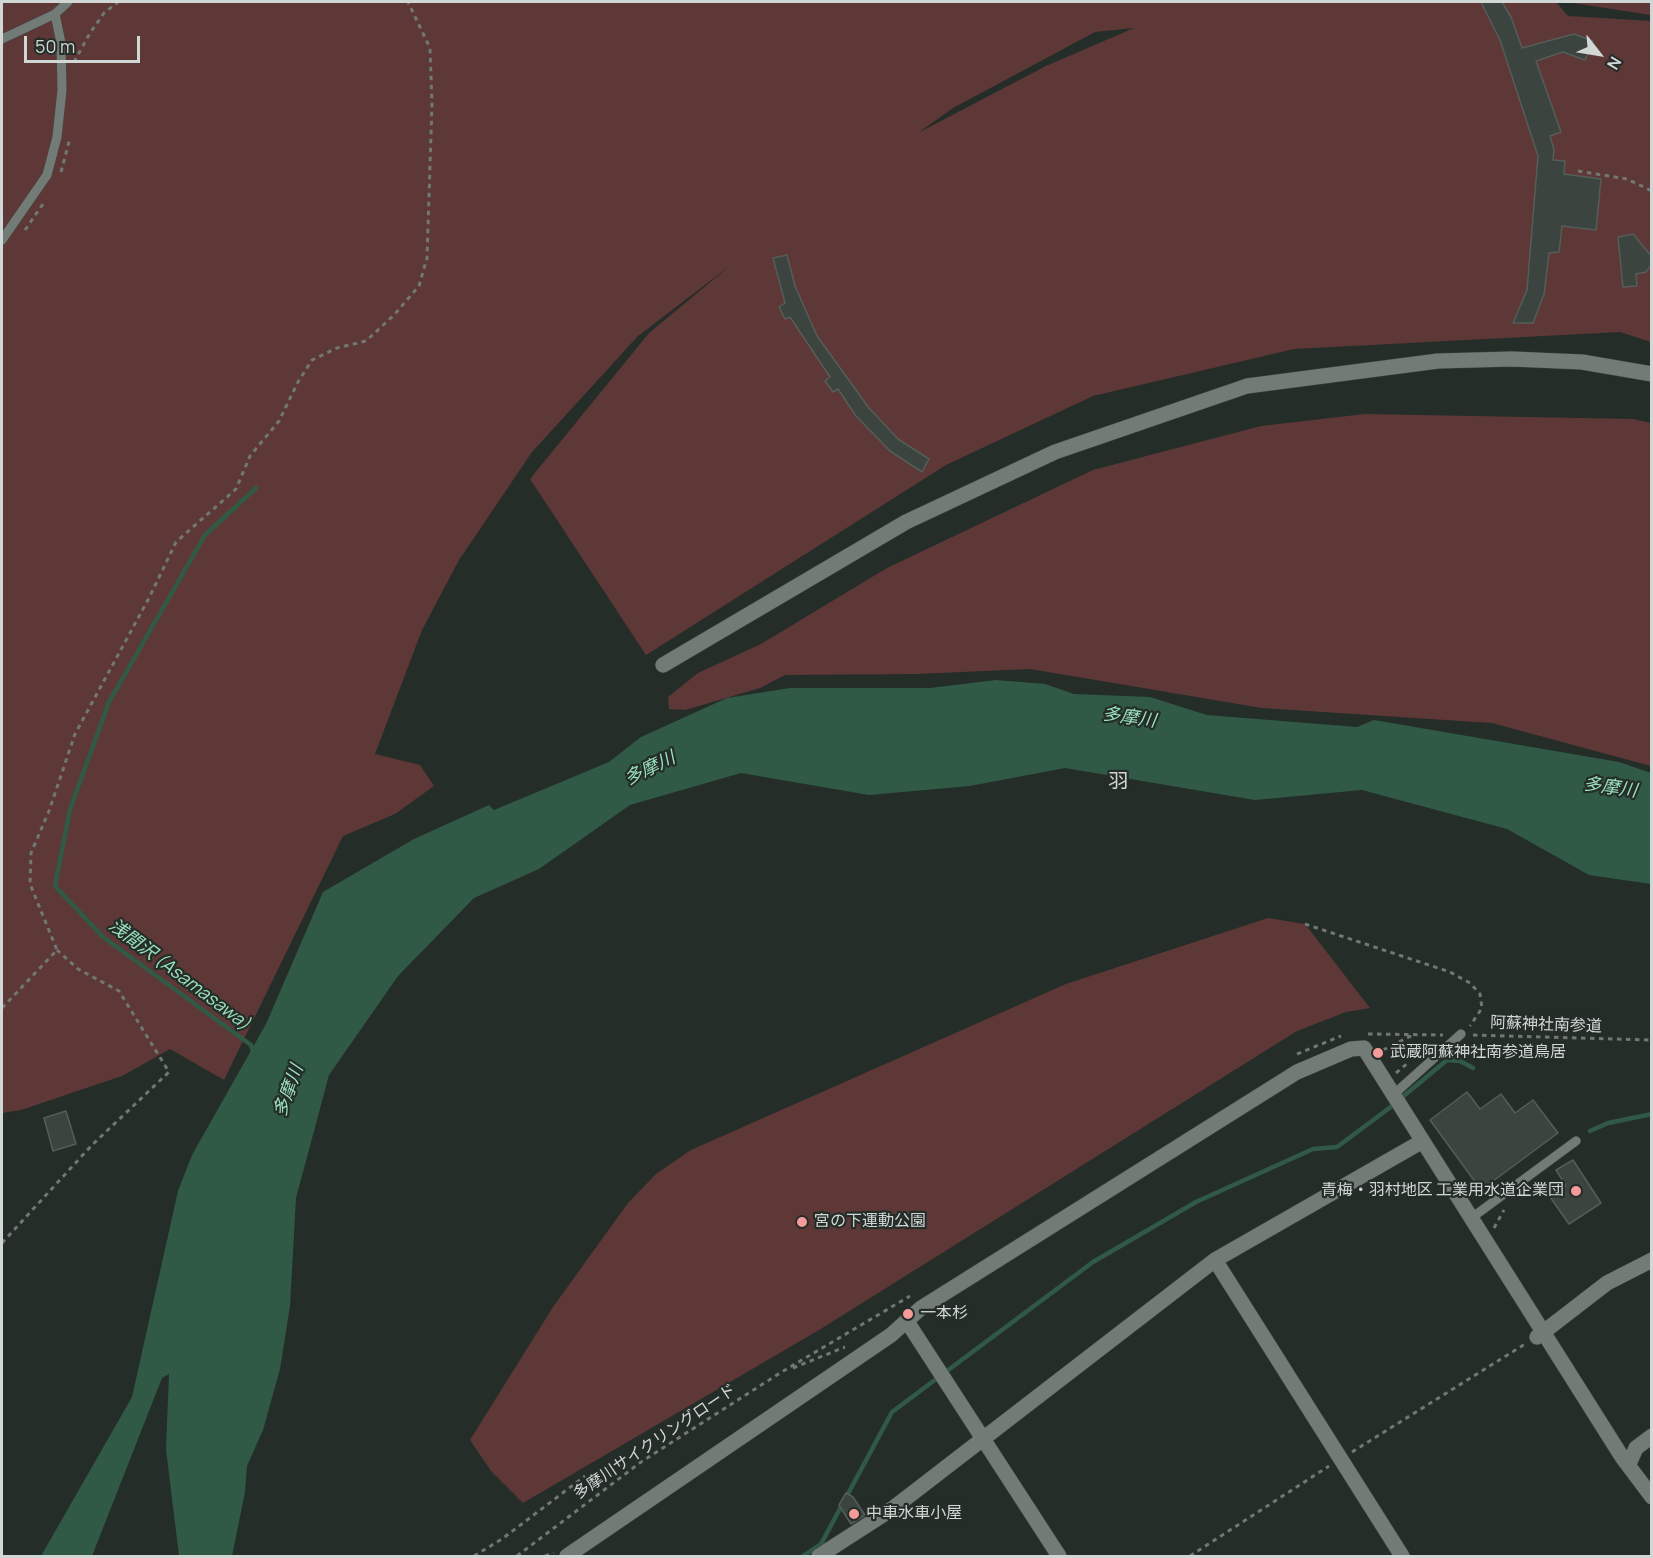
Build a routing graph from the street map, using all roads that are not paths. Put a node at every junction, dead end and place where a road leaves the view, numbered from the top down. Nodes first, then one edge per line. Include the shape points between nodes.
1 (69, 2) edge
2 (55, 14) junction
3 (2, 39) edge
4 (2, 240) edge
5 (1652, 374) edge
6 (663, 665) dead end
7 (1461, 1034) road end
8 (1395, 1100) junction
9 (1576, 1141) dead end
10 (1421, 1142) junction
11 (1470, 1219) junction
12 (1215, 1260) junction
13 (1652, 1260) edge
14 (908, 1323) junction
15 (1539, 1334) junction
16 (1652, 1436) edge
17 (982, 1437) junction
18 (1629, 1464) junction
19 (1652, 1497) edge
20 (571, 1556) edge
21 (819, 1557) edge
22 (1059, 1557) edge
23 (1402, 1557) edge

1 - 2 lane
2 - 3 lane
2 - 4 lane via 62,90 57,137 47,175
5 - 6 street via 1582,362 1438,361 1246,386 1055,453 906,522
7 - 8 lane
8 - 10 street
8 - 14 street via 1364,1048 1351,1049 1297,1072 921,1308
9 - 11 lane
10 - 11 street
10 - 12 street
11 - 15 street
12 - 17 street
12 - 23 street
13 - 15 street via 1607,1282
14 - 17 street
14 - 20 street
15 - 18 street
16 - 18 street via 1636,1448
17 - 21 street via 892,1509
17 - 22 street
18 - 19 street

